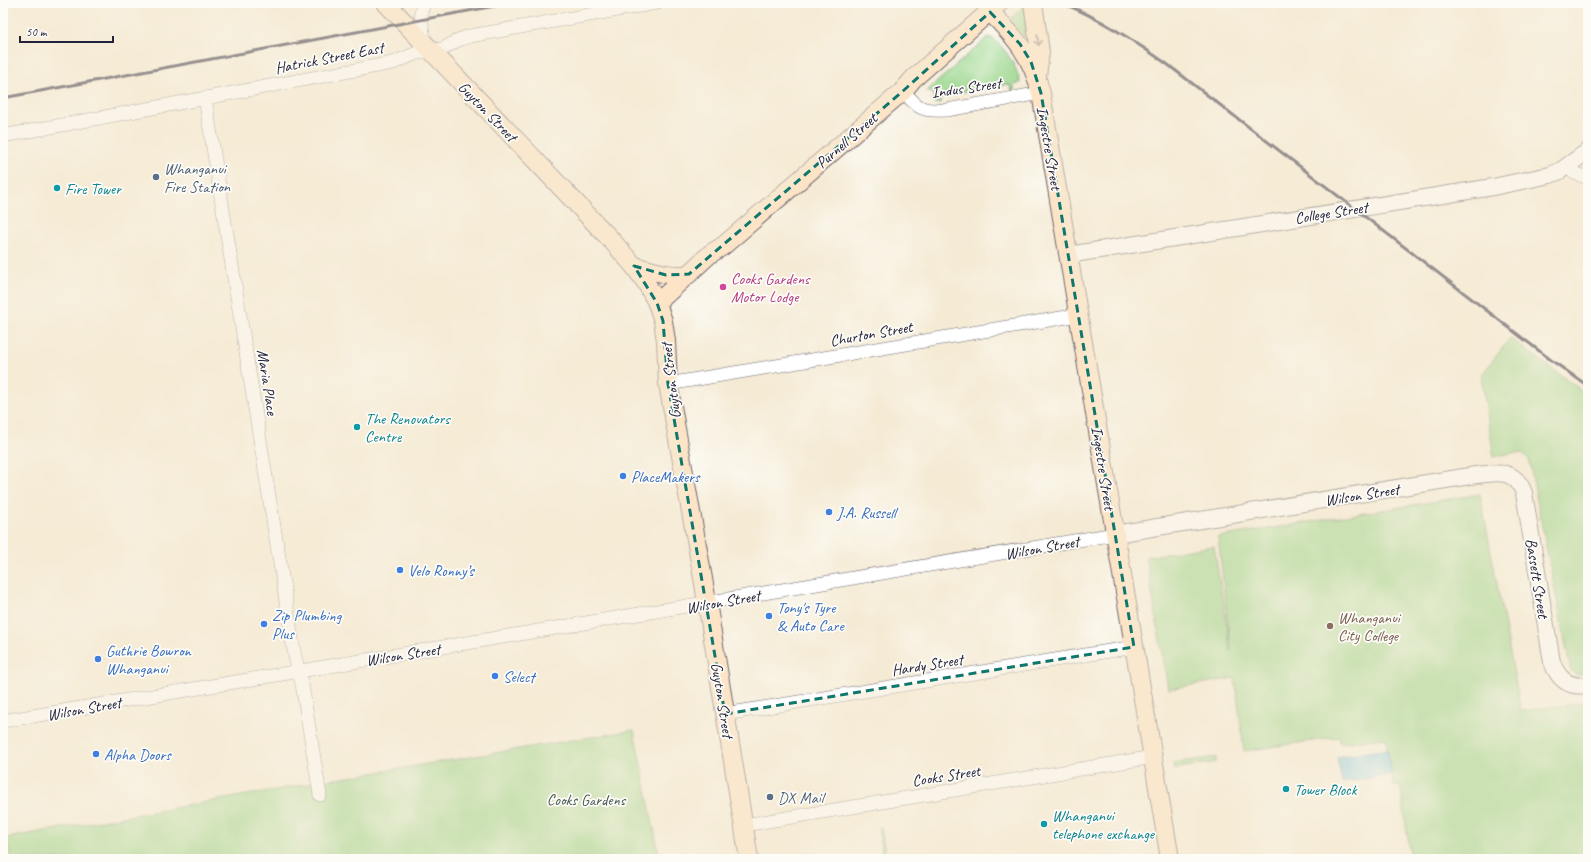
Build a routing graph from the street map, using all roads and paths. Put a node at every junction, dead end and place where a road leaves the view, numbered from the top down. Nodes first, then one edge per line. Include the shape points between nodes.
1 (386, 3) edge
2 (424, 3) edge
3 (657, 3) edge
4 (1033, 3) edge
5 (990, 6) edge
6 (427, 47) junction
7 (1039, 85) junction
8 (903, 91) junction
9 (205, 98) junction
10 (3, 136) edge
11 (1588, 151) edge
12 (1569, 166) junction
13 (1588, 178) edge
14 (1068, 255) junction
15 (634, 266) junction
16 (689, 274) junction
17 (657, 303) junction
18 (1079, 315) junction
19 (668, 384) junction
20 (1513, 477) joint
21 (1115, 534) junction
22 (707, 603) junction
23 (1134, 647) junction
24 (299, 672) junction
25 (1588, 685) edge
26 (725, 714) junction
27 (3, 721) edge
28 (1153, 758) junction
29 (320, 795) dead end
30 (744, 825) junction
31 (749, 859) edge
32 (1170, 859) edge

1 - 6 main road, Guyton Street
2 - 6 street via 421,13
3 - 6 street, Hatrick Street East via 470,36 443,49
4 -> 7 main road, Ingestre Street via 1040,52
5 - 7 main road, Ingestre Street via 1020,44 1031,62
5 - 8 main road, Purnell Street
6 - 9 street, Hatrick Street East via 393,63
6 - 15 main road, Guyton Street
7 - 8 street, Indus Street via 948,110 933,111 923,110
7 - 14 main road, Ingestre Street
8 - 16 main road, Purnell Street
9 - 10 street, Hatrick Street East
9 - 24 street, Maria Place
11 - 12 street, College Street
12 - 13 street via 1574,173
12 - 14 street, College Street via 1550,175 1493,187
14 - 18 main road, Ingestre Street
15 - 16 main road via 666,275
15 - 17 main road, Guyton Street
16 - 17 main road, Purnell Street
17 - 19 main road, Guyton Street via 666,341
18 - 19 street, Churton Street
18 - 21 main road, Ingestre Street
19 - 22 main road, Guyton Street
20 - 21 street, Wilson Street via 1505,473 1476,475
20 - 25 street, Bassett Street via 1524,493 1552,662 1562,680 1577,686
21 - 22 street, Wilson Street
21 - 23 main road, Ingestre Street
22 - 24 street, Wilson Street
22 - 26 main road, Guyton Street
23 - 26 street, Hardy Street
23 - 28 main road, Ingestre Street
24 - 27 street, Wilson Street
24 - 29 street, Maria Place
26 - 30 main road, Guyton Street
28 - 30 street, Cooks Street
28 - 32 main road, Ingestre Street
30 - 31 main road, Guyton Street

